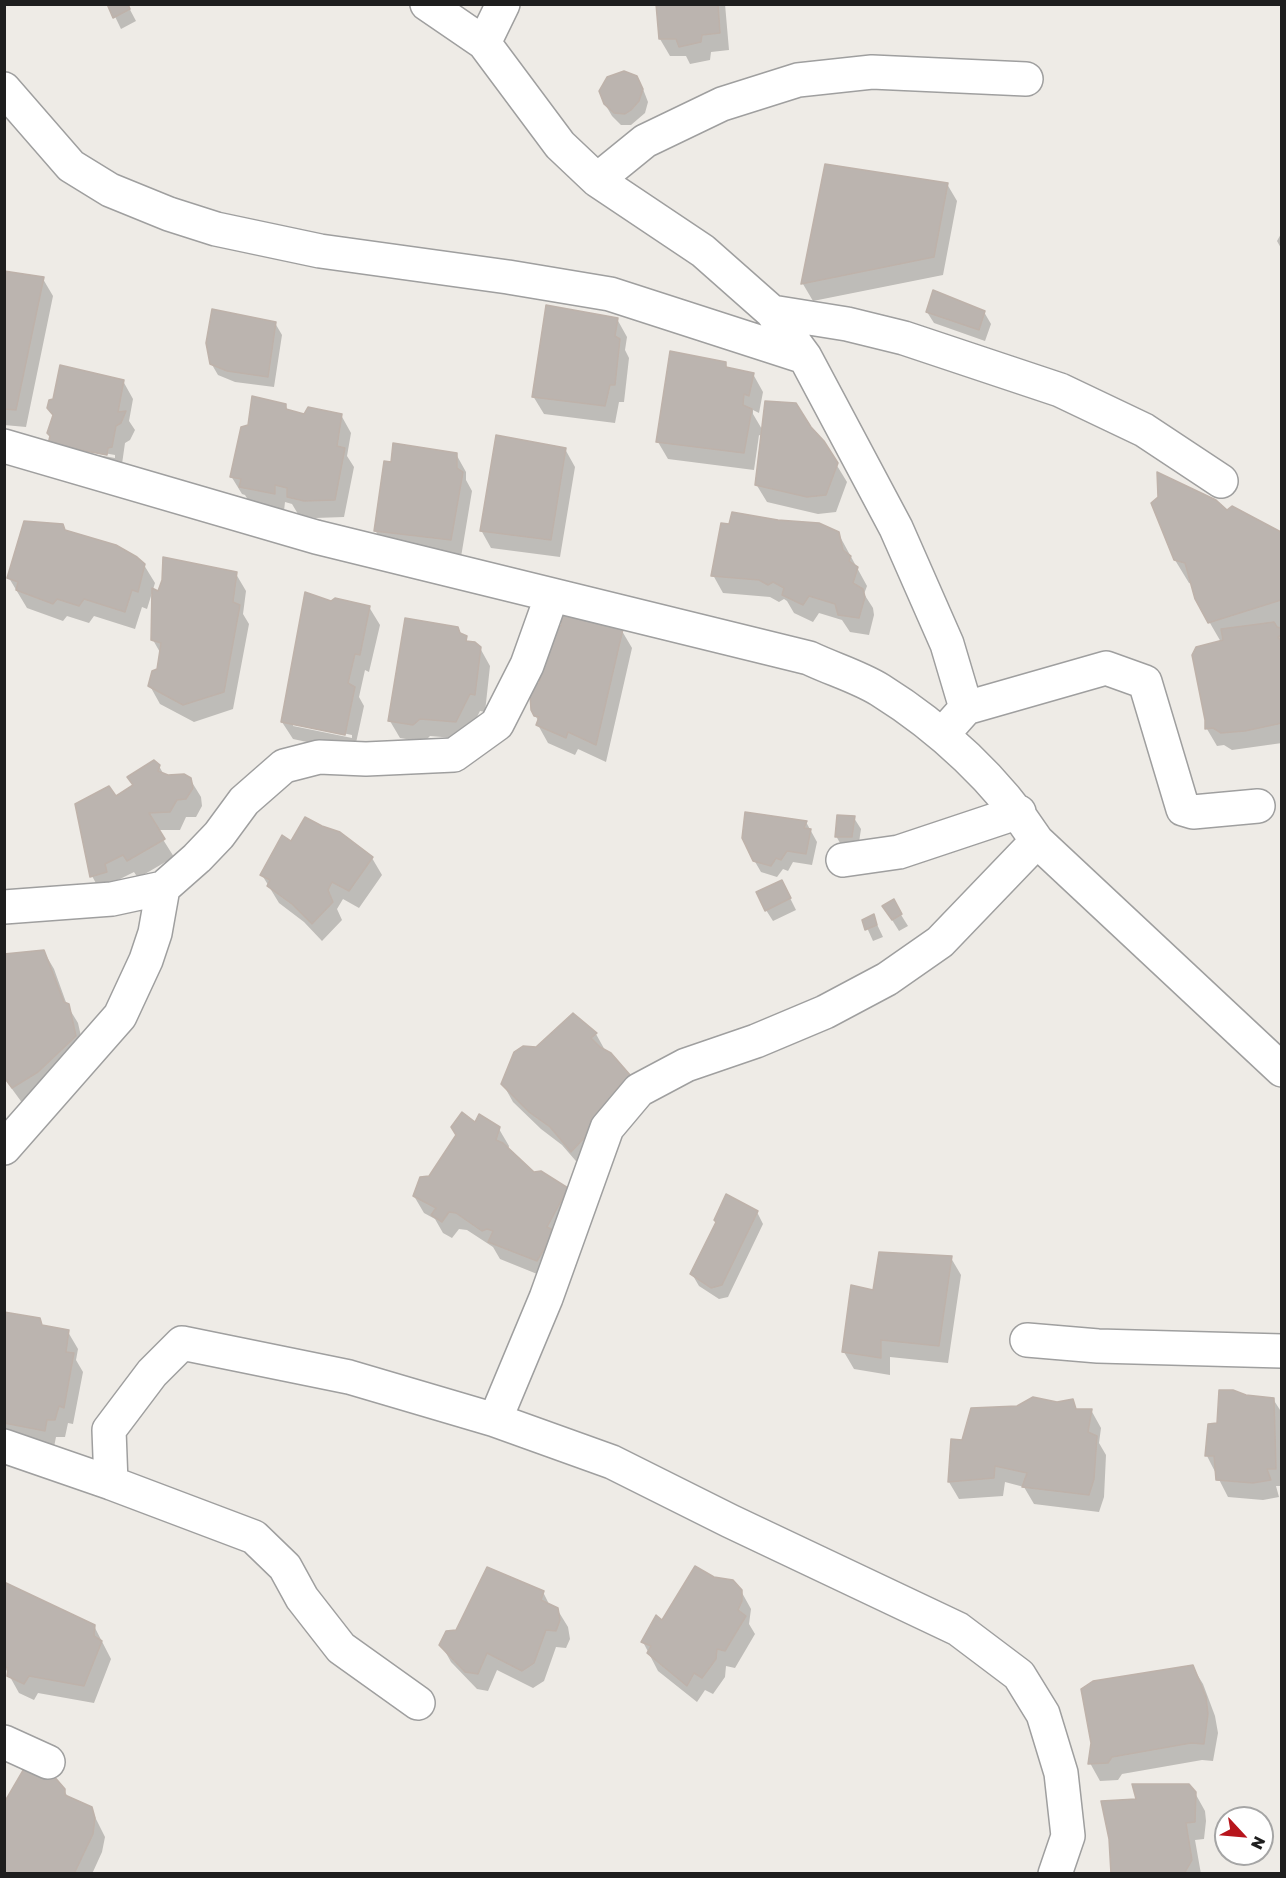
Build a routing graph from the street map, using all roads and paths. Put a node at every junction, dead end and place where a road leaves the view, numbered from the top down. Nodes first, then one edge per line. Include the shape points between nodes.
1 (427, 4) edge
2 (503, 4) edge
3 (484, 43) junction
4 (1026, 80) dead end
5 (4, 89) edge
6 (597, 180) junction
7 (771, 312) junction
8 (805, 357) junction
9 (4, 446) edge
10 (1221, 481) dead end
11 (552, 595) junction
12 (966, 708) junction
13 (942, 735) junction
14 (1258, 806) dead end
15 (1019, 812) junction
16 (1037, 841) junction
17 (843, 860) dead end
18 (163, 888) junction
19 (4, 907) edge
20 (1281, 1070) edge
21 (4, 1148) edge
22 (1026, 1340) dead end
23 (1281, 1351) edge
24 (495, 1420) junction
25 (4, 1446) edge
26 (111, 1483) junction
27 (418, 1703) dead end
28 (4, 1742) edge
29 (48, 1762) dead end
30 (1055, 1874) edge

1 - 3 street
2 - 3 street
3 - 6 street via 560,145
4 - 6 street via 872,72 798,80 722,104 645,141
5 - 8 street via 71,166 110,190 169,214 216,229 320,251 610,294
6 - 7 street via 703,251
7 - 8 street
7 - 10 street via 904,338 1060,390 1144,430
8 - 12 street via 896,528 947,644
9 - 11 street via 316,537
11 - 13 street via 809,658 879,690
11 - 18 street via 527,665 497,724 454,755 319,757 284,766 244,801 219,836
12 - 13 street
12 - 14 street via 1106,668 1145,682 1183,809 1194,812
13 - 15 street
15 - 16 street
15 - 17 street via 899,852
16 - 20 street
16 - 24 street via 940,942 887,979 825,1012 686,1065 639,1090 607,1128 546,1298
18 - 19 street via 112,899
18 - 21 street via 146,960 120,1016
22 - 23 street
24 - 26 street via 349,1377 182,1343 152,1373 109,1430
24 - 30 street via 612,1462 958,1629 1019,1675 1043,1714 1061,1773 1068,1836
25 - 26 street
26 - 27 street via 254,1538 285,1567 302,1598 341,1648
28 - 29 street

